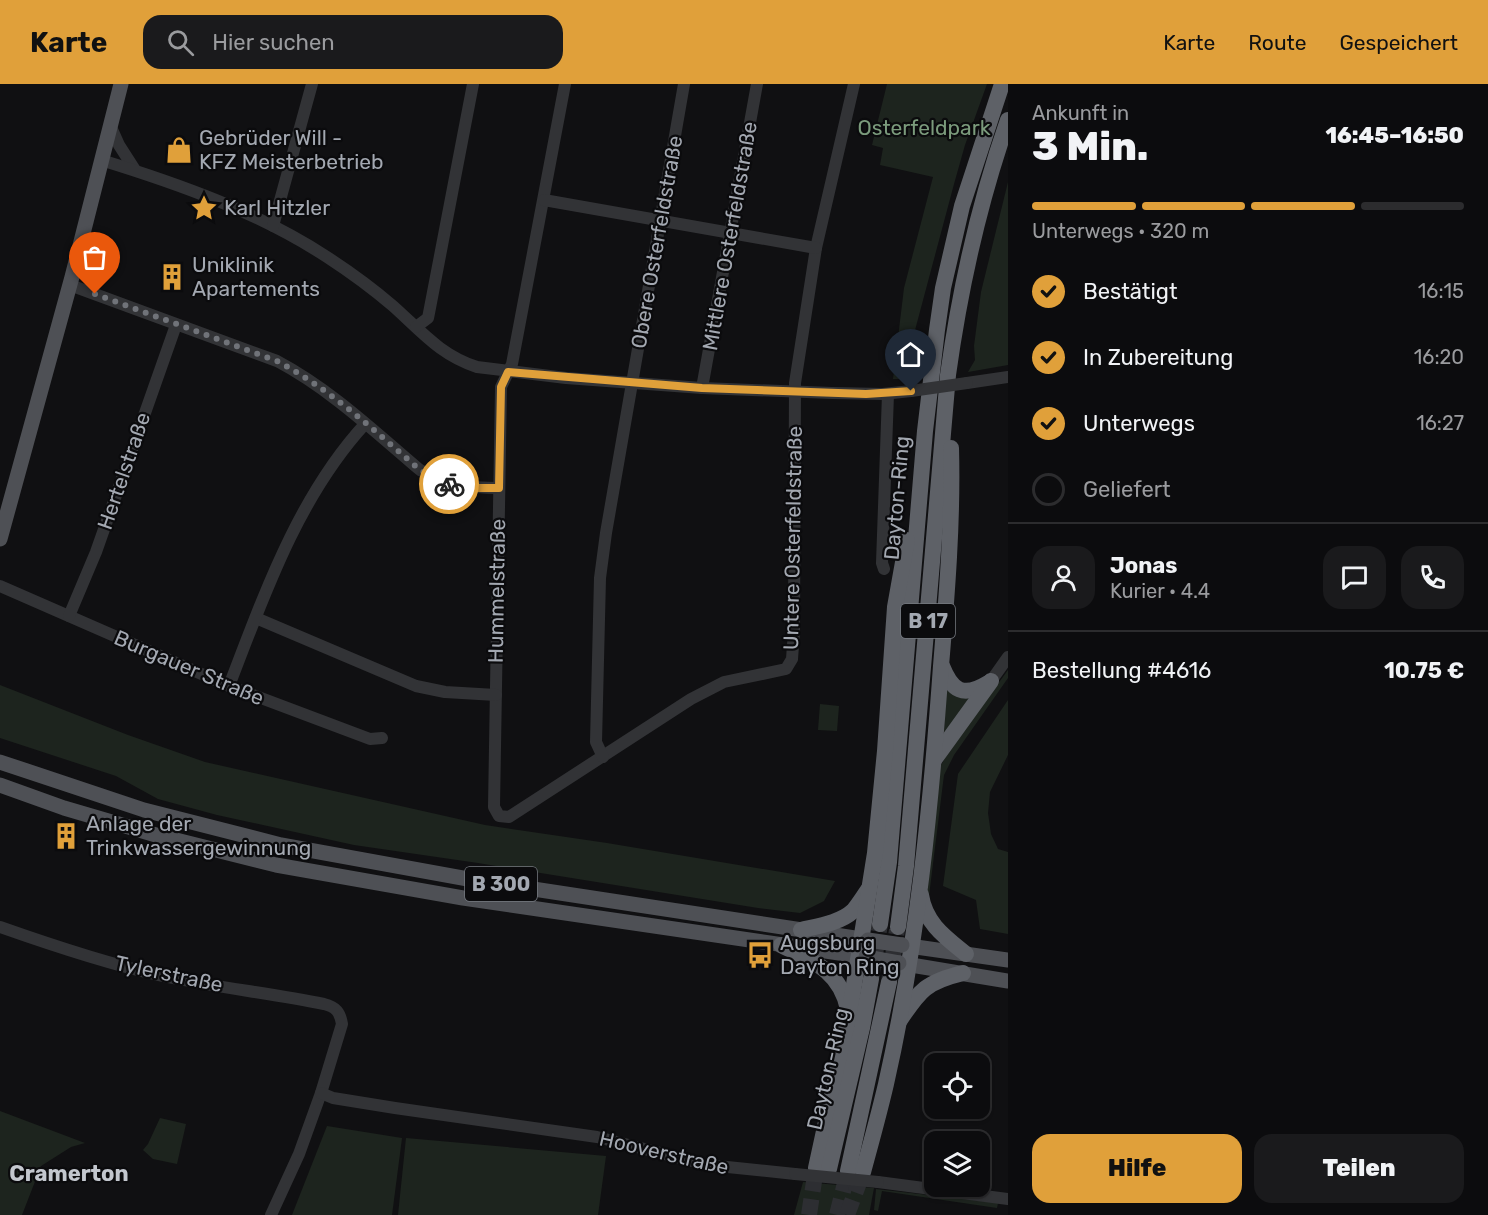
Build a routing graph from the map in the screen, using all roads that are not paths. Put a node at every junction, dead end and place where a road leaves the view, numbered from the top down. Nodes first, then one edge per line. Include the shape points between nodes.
1 (120, 84) edge
2 (312, 84) edge
3 (473, 84) edge
4 (565, 84) edge
5 (684, 84) edge
6 (757, 84) edge
7 (854, 84) edge
8 (1002, 84) edge
9 (1008, 120) edge
10 (110, 124) junction
11 (101, 160) junction
12 (135, 170) junction
13 (544, 200) junction
14 (660, 222) junction
15 (273, 226) junction
16 (731, 234) junction
17 (816, 248) junction
18 (70, 285) junction
19 (177, 325) junction
20 (416, 327) junction
21 (508, 372) junction
22 (948, 375) junction
23 (1008, 377) edge
24 (632, 384) junction
25 (702, 388) junction
26 (795, 392) junction
27 (888, 394) junction
28 (365, 424) junction
29 (924, 442) junction
30 (499, 488) junction
31 (0, 539) edge
32 (884, 569) dead end
33 (0, 586) edge
34 (69, 616) junction
35 (256, 618) junction
36 (1008, 657) edge
37 (941, 664) junction
38 (991, 681) junction
39 (229, 686) junction
40 (496, 695) junction
41 (382, 738) dead end
42 (603, 757) junction
43 (934, 760) junction
44 (0, 762) edge
45 (0, 785) edge
46 (499, 816) joint
47 (919, 882) junction
48 (870, 887) junction
49 (880, 924) tunnel mouth
50 (0, 927) edge
51 (897, 927) tunnel mouth
52 (801, 930) junction
53 (865, 939) junction
54 (781, 945) junction
55 (907, 945) junction
56 (966, 954) junction
57 (862, 957) junction
58 (1008, 960) edge
59 (903, 964) junction
60 (963, 973) junction
61 (871, 979) tunnel mouth
62 (1008, 981) edge
63 (890, 982) tunnel mouth
64 (849, 1016) junction
65 (897, 1023) junction
66 (321, 1094) junction
67 (1008, 1199) edge
68 (271, 1215) edge

1 - 10 main road
2 - 15 street
3 - 20 street via 429,314
4 - 13 street, Hummelstraße
5 - 14 street, Obere Osterfeldstraße
6 - 16 street, Mittlere Osterfeldstraße
7 - 17 street, Untere Osterfeldstraße
8 - 29 highway, Dayton-Ring / B 17 via 951,250
9 - 22 highway, Dayton-Ring / B 17 via 968,255
10 - 11 main road
10 - 12 street
11 - 12 street
11 - 18 main road
12 - 15 street
13 - 14 street
13 - 21 street, Hummelstraße
14 - 16 street
14 - 24 street, Obere Osterfeldstraße
15 - 20 street via 357,278
16 - 17 street
16 - 25 street, Mittlere Osterfeldstraße
17 - 26 street, Untere Osterfeldstraße
18 - 19 street
18 - 31 main road
19 - 28 street via 302,374
19 - 34 street, Hertelstraße via 96,552
20 - 21 street via 440,349 464,363
21 - 24 street
21 - 30 street, Hummelstraße via 501,387
22 - 37 highway via 952,469
22 - 51 highway, Dayton-Ring / B 17 via 906,866
23 - 27 street, bridge
24 - 25 street
24 - 42 street, Obere Osterfeldstraße via 600,578 596,742
25 - 26 street
26 - 27 street
26 - 42 street, Untere Osterfeldstraße via 794,621 789,664 780,672 724,682
27 - 32 street
28 - 30 street via 436,479 468,488
28 - 35 street via 302,513
29 - 48 highway via 895,607
29 - 49 highway, Dayton-Ring / B 17 via 889,862
30 - 40 street, Hummelstraße
33 - 34 street, Burgauer Straße
34 - 39 street, Burgauer Straße
35 - 39 street
35 - 40 street via 416,686
36 - 38 street
37 - 38 highway via 948,680 960,690 976,690
37 - 43 highway
38 - 43 highway
39 - 41 street, Burgauer Straße via 370,739
40 - 46 street, Hummelstraße via 494,807
42 - 46 street, Untere Osterfeldstraße via 509,817
43 - 47 highway
44 - 52 main road, B 300 via 144,810 280,845
45 - 54 main road, B 300 via 156,835 288,867 463,898
47 - 55 highway
47 - 56 highway via 923,908 935,928
48 - 52 highway via 845,916
48 - 53 highway
50 - 66 street, Tylerstraße via 139,970 335,1008 342,1024
52 - 53 main road, B 300
53 - 55 main road, B 300, bridge
53 - 57 highway
54 - 57 main road
54 - 64 highway, B 300 via 836,978
55 - 56 main road
55 - 59 highway
56 - 58 main road
57 - 59 main road, bridge
57 - 64 highway
59 - 60 main road
59 - 65 highway
60 - 62 main road
60 - 65 highway via 925,987
61 - 64 highway, Dayton-Ring / B 300 via 859,1038 822,1168
63 - 65 highway, Dayton-Ring via 856,1172 886,1083
66 - 67 street, Hooverstraße, bridge via 597,1137 708,1165
66 - 68 street

